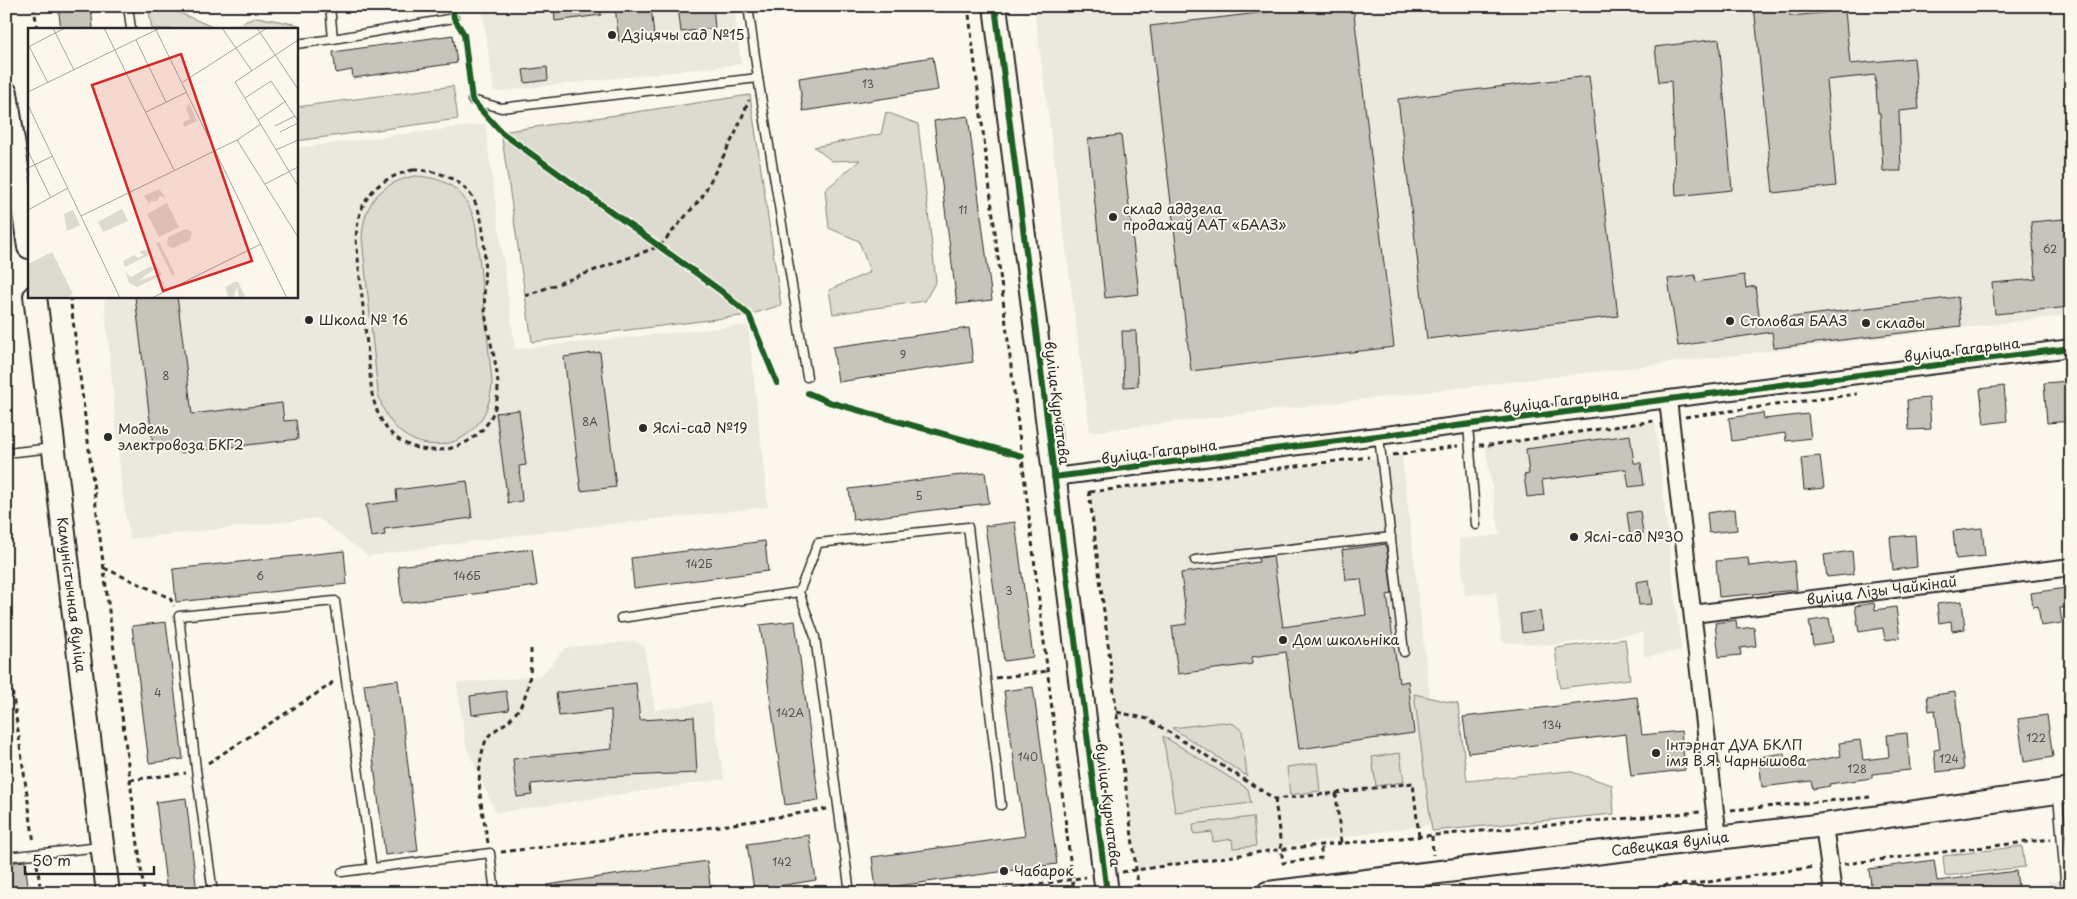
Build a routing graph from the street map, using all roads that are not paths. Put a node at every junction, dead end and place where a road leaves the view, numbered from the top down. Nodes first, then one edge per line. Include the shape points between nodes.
1 (128, 6) edge
2 (330, 6) edge
3 (748, 6) edge
4 (995, 6) edge
5 (454, 18) dead end
6 (131, 28) edge
7 (333, 39) junction
8 (298, 44) edge
9 (758, 78) junction
10 (6, 93) edge
11 (472, 100) dead end
12 (28, 242) edge
13 (35, 298) edge
14 (2071, 348) edge
15 (807, 377) dead end
16 (1668, 400) junction
17 (1468, 425) junction
18 (1379, 436) junction
19 (55, 448) junction
20 (6, 453) edge
21 (1054, 477) junction
22 (1476, 525) dead end
23 (1390, 536) junction
24 (1195, 560) dead end
25 (2071, 566) edge
26 (799, 592) junction
27 (1693, 614) junction
28 (621, 618) dead end
29 (1404, 652) dead end
30 (2064, 791) edge
31 (1001, 805) dead end
32 (1824, 825) junction
33 (1718, 838) junction
34 (103, 847) junction
35 (6, 857) edge
36 (372, 869) junction
37 (342, 872) dead end
38 (1106, 884) edge
39 (108, 893) edge
40 (212, 893) edge
41 (495, 893) edge
42 (850, 893) edge
43 (1268, 893) edge
44 (1833, 893) edge
45 (2066, 893) edge

1 - 6 lane
2 - 7 lane
3 - 9 lane
4 - 21 street, вуліца Курчатава
5 - 7 lane
7 - 8 lane
9 - 11 lane via 501,108
9 - 15 lane
10 - 12 street
13 - 19 street, Камуністычная вуліца
14 - 16 street, вуліца Гагарына
16 - 17 street, вуліца Гагарына
16 - 27 street
17 - 18 street, вуліца Гагарына
17 - 22 lane
18 - 21 street, вуліца Гагарына
18 - 23 lane
19 - 20 lane
19 - 34 street, Камуністычная вуліца
21 - 38 street, вуліца Курчатава
23 - 24 lane
23 - 29 lane
25 - 27 street, вуліца Лізы Чайкінай
26 - 28 lane
26 - 31 lane via 818,543 968,527
26 - 42 lane via 815,636
27 - 33 street
30 - 32 street, Савецкая вуліца
30 - 45 lane
32 - 33 street, Савецкая вуліца
32 - 44 street
33 - 43 street, Савецкая вуліца
34 - 35 lane
34 - 39 street, Камуністычная вуліца
36 - 37 lane
36 - 40 lane via 335,601 179,616
36 - 41 lane via 490,853

